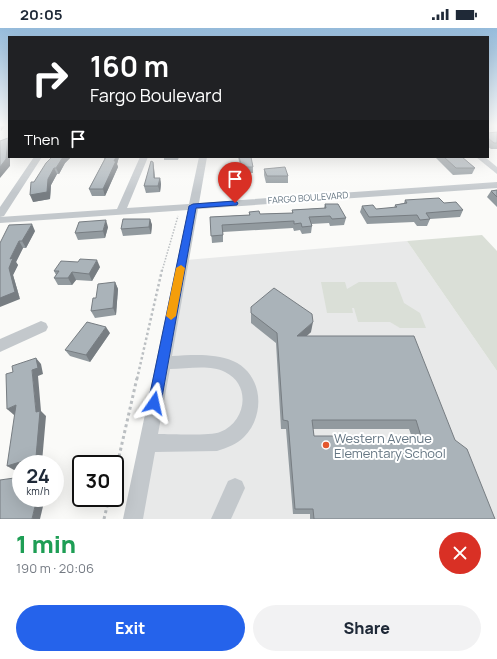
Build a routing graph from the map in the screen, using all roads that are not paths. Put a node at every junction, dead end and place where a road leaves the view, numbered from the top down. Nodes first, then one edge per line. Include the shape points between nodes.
1 (37, 158) edge
2 (144, 158) edge
3 (203, 158) edge
4 (481, 158) edge
5 (497, 171) edge
6 (497, 185) edge
7 (187, 206) junction
8 (121, 211) junction
9 (0, 214) edge
10 (0, 220) edge
11 (41, 328) dead end
12 (0, 346) edge
13 (162, 363) junction
14 (147, 444) junction
15 (235, 488) dead end
16 (132, 519) edge
17 (221, 519) edge

1 - 9 street
2 - 8 street
3 - 7 street
4 - 5 street
6 - 7 street, FARGO BOULEVARD
7 - 8 street, FARGO BOULEVARD
7 - 13 street
8 - 10 street, FARGO BOULEVARD
11 - 12 street
13 - 14 street
13 - 14 street via 212,363 228,366 247,383 251,399 250,408 248,417 239,429 217,442
14 - 16 street
15 - 17 street

